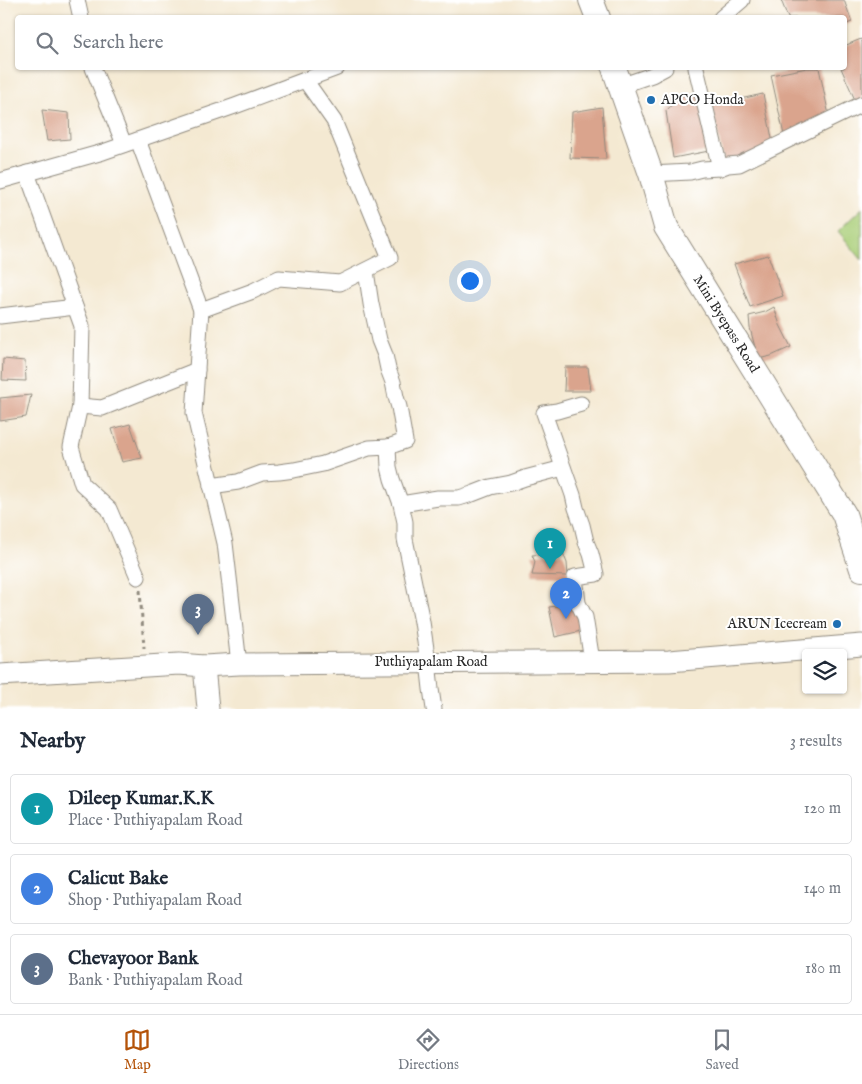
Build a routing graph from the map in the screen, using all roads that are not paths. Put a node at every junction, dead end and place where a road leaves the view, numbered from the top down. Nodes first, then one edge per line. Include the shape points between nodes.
1 (77, 0) edge
2 (742, 0) edge
3 (80, 15) edge
4 (724, 15) edge
5 (94, 70) edge
6 (332, 70) edge
7 (661, 70) edge
8 (696, 70) edge
9 (617, 77) edge
10 (305, 80) junction
11 (862, 104) edge
12 (131, 142) junction
13 (720, 168) junction
14 (27, 173) junction
15 (651, 174) junction
16 (0, 181) edge
17 (366, 271) junction
18 (75, 306) junction
19 (201, 310) junction
20 (0, 316) edge
21 (197, 370) junction
22 (581, 404) dead end
23 (80, 406) junction
24 (388, 447) junction
25 (563, 468) junction
26 (211, 486) junction
27 (401, 504) junction
28 (862, 569) edge
29 (138, 577) road end
30 (862, 646) edge
31 (592, 661) junction
32 (428, 662) junction
33 (239, 664) junction
34 (204, 666) junction
35 (0, 675) edge
36 (208, 709) edge
37 (434, 709) edge

1 - 3 street
2 - 4 street
5 - 12 street
6 - 10 street
7 - 9 street via 652,75
8 - 13 street
9 - 15 main road, Mini Byepass Road
10 - 12 street
10 - 17 street via 334,121 390,258
11 - 13 street via 740,164
12 - 14 street
12 - 19 street
13 - 15 street
14 - 16 street
14 - 18 street
15 - 28 main road, Mini Byepass Road via 666,227 844,514
17 - 19 street via 340,283 279,278
17 - 24 street via 379,340 393,382 404,433 404,441
18 - 20 street
18 - 23 street via 82,326
19 - 21 street
21 - 23 street via 102,408
21 - 26 street via 194,413
22 - 25 street via 544,412
23 - 29 street via 71,446 82,484 109,509
24 - 26 street via 369,448 323,464 262,473 238,482
24 - 27 street via 392,479
25 - 27 street via 459,498
25 - 31 street via 596,574 576,577 578,603 585,617
26 - 33 street via 225,543
27 - 32 street
30 - 31 street, Puthiyapalam Road via 669,661
31 - 32 street, Puthiyapalam Road
32 - 33 street, Puthiyapalam Road
32 - 37 street
33 - 34 street, Puthiyapalam Road
34 - 35 street, Puthiyapalam Road via 178,664
34 - 36 street

